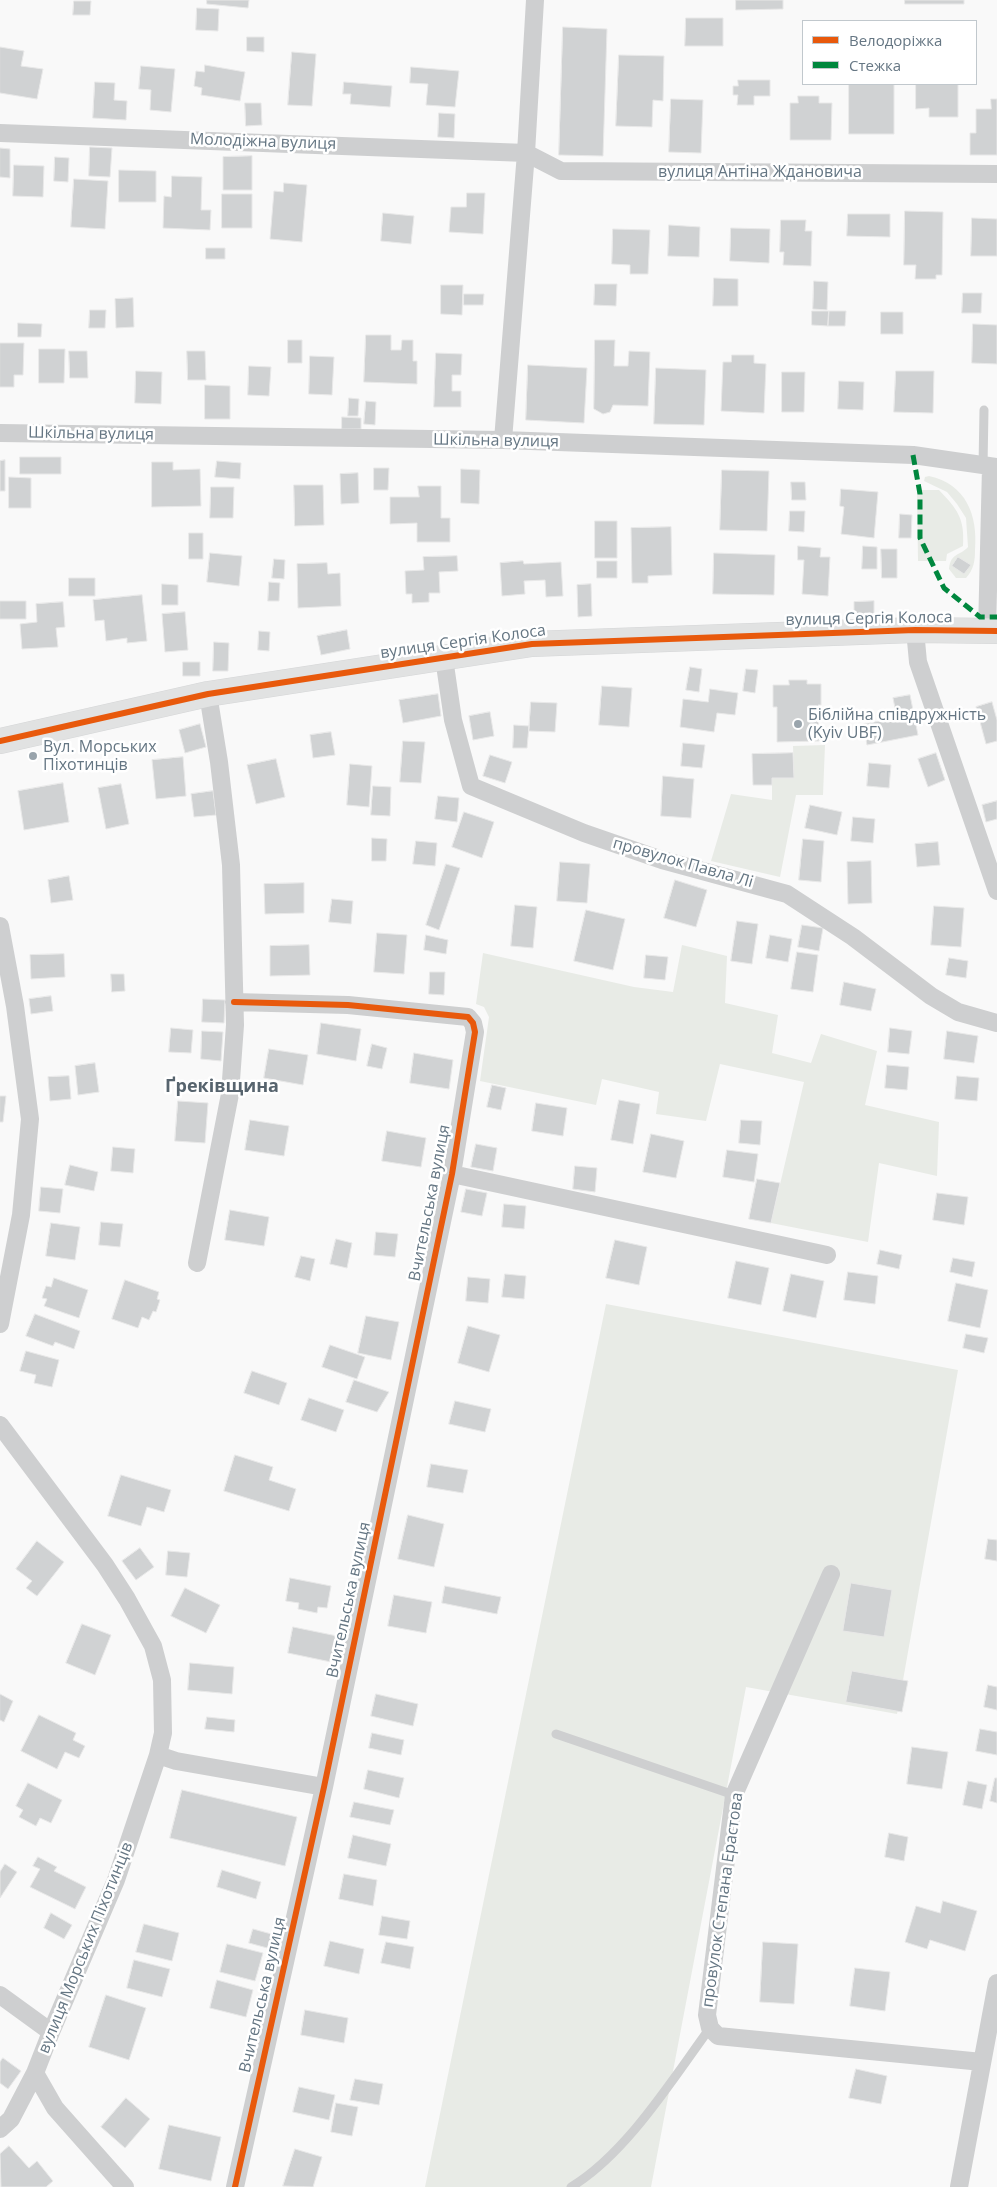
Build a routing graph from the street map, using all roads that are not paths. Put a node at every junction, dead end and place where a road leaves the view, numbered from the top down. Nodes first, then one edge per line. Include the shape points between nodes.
1 (535, 0) edge
2 (0, 133) edge
3 (526, 153) junction
4 (997, 174) edge
5 (984, 410) dead end
6 (0, 433) edge
7 (503, 440) junction
8 (990, 467) edge
9 (915, 630) junction
10 (992, 631) edge
11 (444, 658) junction
12 (208, 694) junction
13 (0, 741) edge
14 (997, 890) edge
15 (0, 926) edge
16 (234, 1002) junction
17 (997, 1023) edge
18 (452, 1174) junction
19 (827, 1255) dead end
20 (197, 1263) dead end
21 (0, 1324) edge
22 (0, 1425) edge
23 (831, 1574) dead end
24 (556, 1734) dead end
25 (158, 1755) junction
26 (324, 1787) junction
27 (734, 1796) junction
28 (996, 1994) edge
29 (0, 1995) edge
30 (710, 2028) junction
31 (51, 2032) junction
32 (982, 2062) junction
33 (36, 2074) junction
34 (0, 2129) edge
35 (125, 2187) edge
36 (235, 2187) edge
37 (571, 2187) edge
38 (960, 2187) edge

1 - 3 street
2 - 3 street, Молодіжна вулиця
3 - 4 street, вулиця Антіна Ждановича via 561,171
3 - 7 street
5 - 8 lane
6 - 7 street, Шкільна вулиця
7 - 8 street, Шкільна вулиця via 913,455
8 - 10 street
9 - 10 street, вулиця Сергія Колоса
9 - 11 street, вулиця Сергія Колоса via 532,644
9 - 14 street via 918,662
11 - 12 street, вулиця Сергія Колоса
11 - 17 street, провулок Павла Лі via 453,720 471,786 584,833 662,860 787,894 853,937 930,996 958,1012
12 - 13 street, вулиця Сергія Колоса
12 - 16 street via 231,865
15 - 21 street via 15,1006 30,1119 21,1215
16 - 18 street, Вчительська вулиця via 348,1005 468,1017 475,1032
16 - 20 street via 230,1094
18 - 19 street, Вчительська вулиця
18 - 26 street, Вчительська вулиця
22 - 25 street, вулиця Морських Піхотинців via 105,1565 153,1646 162,1680 162,1733
23 - 27 street, провулок Степана Ерастова
24 - 27 lane
25 - 26 street
25 - 31 street, вулиця Морських Піхотинців via 116,1880
26 - 36 street, Вчительська вулиця
27 - 30 street, провулок Степана Ерастова via 706,2015
28 - 32 street
29 - 31 street
30 - 32 street, провулок Степана Ерастова via 718,2036
30 - 37 lane via 635,2129 585,2178
31 - 33 street, вулиця Морських Піхотинців
32 - 38 street
33 - 34 street, вулиця Морських Піхотинців via 11,2119
33 - 35 street, вулиця Морських Піхотинців via 55,2108

